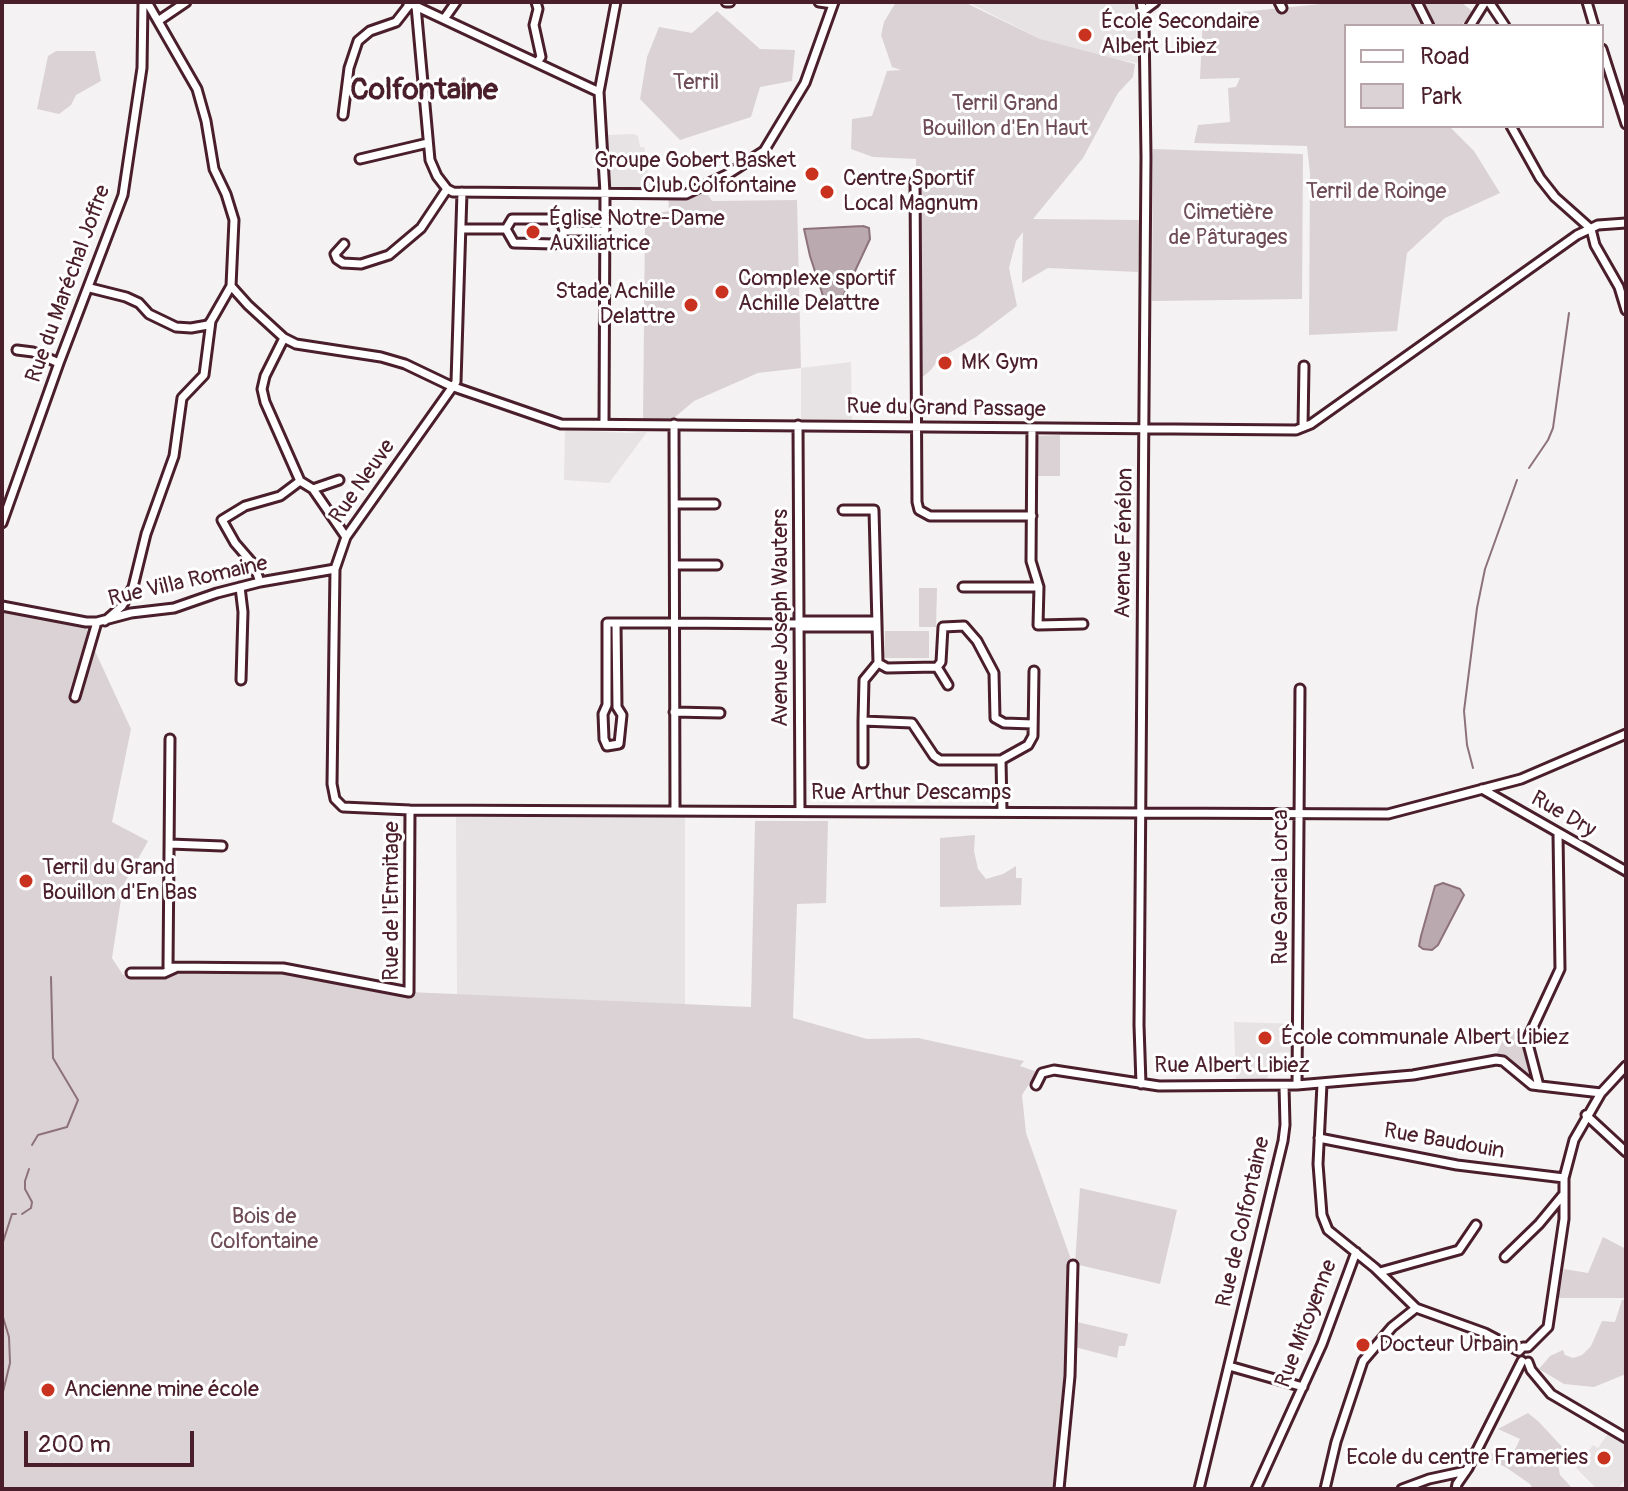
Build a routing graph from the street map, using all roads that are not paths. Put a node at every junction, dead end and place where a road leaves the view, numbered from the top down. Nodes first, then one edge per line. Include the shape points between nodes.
1 (145, 2) edge
2 (186, 2) edge
3 (456, 2) edge
4 (536, 2) edge
5 (616, 2) edge
6 (819, 2) edge
7 (1155, 2) edge
8 (1417, 2) edge
9 (1487, 2) edge
10 (1587, 2) edge
11 (834, 3) edge
12 (411, 4) edge
13 (1142, 6) edge
14 (444, 19) junction
15 (158, 21) junction
16 (1428, 24) edge
17 (1471, 24) edge
18 (1504, 24) edge
19 (1593, 24) edge
20 (1604, 55) edge
21 (538, 61) junction
22 (599, 92) junction
23 (343, 115) dead end
24 (1626, 124) edge
25 (1512, 128) edge
26 (428, 143) junction
27 (360, 159) dead end
28 (915, 180) dead end
29 (447, 189) junction
30 (462, 192) junction
31 (605, 193) junction
32 (1626, 223) edge
33 (461, 229) junction
34 (506, 229) junction
35 (1591, 229) junction
36 (564, 231) junction
37 (604, 231) junction
38 (344, 244) dead end
39 (231, 286) junction
40 (90, 288) junction
41 (1626, 310) edge
42 (211, 321) junction
43 (284, 338) junction
44 (17, 350) dead end
45 (59, 363) junction
46 (1304, 366) dead end
47 (451, 386) junction
48 (604, 424) junction
49 (674, 424) junction
50 (798, 425) junction
51 (917, 426) junction
52 (1303, 427) junction
53 (1032, 428) junction
54 (1144, 429) junction
55 (339, 480) dead end
56 (300, 481) junction
57 (313, 489) junction
58 (676, 504) junction
59 (715, 504) dead end
60 (843, 510) dead end
61 (1032, 516) junction
62 (2, 523) edge
63 (346, 537) junction
64 (675, 565) junction
65 (717, 565) dead end
66 (335, 569) junction
67 (260, 582) junction
68 (240, 587) junction
69 (963, 587) dead end
70 (1039, 587) junction
71 (2, 606) edge
72 (101, 621) junction
73 (616, 623) junction
74 (675, 623) junction
75 (799, 624) junction
76 (876, 624) junction
77 (1083, 624) dead end
78 (878, 663) junction
79 (937, 667) junction
80 (1034, 671) dead end
81 (241, 680) dead end
82 (948, 685) dead end
83 (1300, 689) dead end
84 (75, 697) dead end
85 (674, 712) junction
86 (720, 713) dead end
87 (863, 721) junction
88 (1033, 724) junction
89 (1626, 734) edge
90 (170, 739) dead end
91 (1001, 760) junction
92 (863, 763) dead end
93 (1482, 789) junction
94 (338, 803) joint
95 (410, 810) junction
96 (675, 810) junction
97 (800, 811) junction
98 (1002, 811) junction
99 (1300, 813) junction
100 (1141, 814) junction
101 (1558, 834) junction
102 (170, 844) junction
103 (222, 846) dead end
104 (1626, 871) edge
105 (176, 967) junction
106 (131, 973) dead end
107 (1626, 1066) edge
108 (1141, 1084) junction
109 (1322, 1084) junction
110 (1036, 1085) dead end
111 (1297, 1085) junction
112 (1284, 1086) junction
113 (1539, 1086) junction
114 (1601, 1093) junction
115 (1586, 1115) junction
116 (1319, 1138) junction
117 (1626, 1152) edge
118 (1564, 1178) junction
119 (1563, 1195) junction
120 (1476, 1225) dead end
121 (1356, 1252) junction
122 (1505, 1257) dead end
123 (1073, 1265) dead end
124 (1380, 1272) junction
125 (1416, 1308) junction
126 (1528, 1347) junction
127 (1519, 1351) junction
128 (1525, 1362) junction
129 (1229, 1366) junction
130 (1303, 1387) junction
131 (1626, 1438) edge
132 (1466, 1471) junction
133 (1059, 1489) edge
134 (1199, 1489) edge
135 (1256, 1489) edge
136 (1325, 1489) edge
137 (1402, 1489) edge
138 (1456, 1489) edge

1 - 15 street
1 - 40 street, Rue du Maréchal Joffre via 142,68 123,195
2 - 15 street
3 - 14 street
4 - 21 street
5 - 22 street
6 - 11 street
7 - 13 street
8 - 16 street
9 - 17 street
9 - 18 street
10 - 19 street
11 - 31 street via 805,83 764,151 686,194
12 - 14 street
12 - 23 street via 396,22 358,41
12 - 26 street
13 - 54 street, Avenue Fénélon
14 - 21 street
15 - 39 street via 197,89 214,169 231,207
20 - 24 street
21 - 22 street
22 - 31 street
25 - 35 street via 1540,178
26 - 27 street
26 - 29 street via 430,160
28 - 51 street
29 - 30 street
29 - 38 street via 421,228 389,255 361,264 343,263 335,254
30 - 31 street
30 - 33 street, Rue Neuve
31 - 37 street
32 - 35 street
33 - 34 street
33 - 47 street, Rue Neuve via 456,382
34 - 36 street via 512,219 555,219
34 - 36 street via 514,243 554,244
35 - 41 street
35 - 52 street
36 - 37 street
37 - 48 street
39 - 42 street
39 - 43 street
40 - 42 street via 139,303 176,327
40 - 45 street, Rue du Maréchal Joffre
42 - 72 street via 204,375 182,398 174,456 133,587 122,606
43 - 47 street, Rue du Grand Passage via 381,357
43 - 56 street via 262,389
44 - 45 street
45 - 62 street, Rue du Maréchal Joffre
46 - 52 street
47 - 48 street, Rue du Grand Passage via 561,424
47 - 63 street, Rue Neuve
48 - 49 street, Rue du Grand Passage
49 - 50 street, Rue du Grand Passage
49 - 58 street
50 - 51 street, Rue du Grand Passage
50 - 75 street, Avenue Joseph Wauters
51 - 53 street, Rue du Grand Passage
51 - 61 street via 919,510 930,516
52 - 54 street, Rue du Grand Passage
53 - 54 street, Rue du Grand Passage
53 - 61 street
54 - 100 street, Avenue Fénélon
55 - 57 street
56 - 57 street
56 - 67 street via 280,496 245,506 222,520
57 - 63 street
58 - 59 street
58 - 64 street
60 - 76 street via 874,510
61 - 70 street via 1031,561
63 - 66 street, Rue Neuve
64 - 65 street
64 - 74 street
66 - 67 street, Rue Villa Romaine
66 - 94 street, Rue Neuve via 332,784
67 - 68 street, Rue Villa Romaine
68 - 72 street, Rue Villa Romaine via 174,608
68 - 81 street
69 - 70 street
70 - 77 street via 1038,625
71 - 72 street, Rue Villa Romaine
72 - 84 street
73 - 73 street via 621,730 619,744 607,746 607,623
73 - 74 street
74 - 75 street
74 - 85 street
75 - 76 street
75 - 97 street, Avenue Joseph Wauters
76 - 78 street
78 - 79 street via 887,668
78 - 87 street via 864,680
79 - 82 street
79 - 88 street via 943,627 967,627 994,673 995,718
80 - 88 street
83 - 99 street, Rue Garcia Lorca
85 - 86 street
85 - 96 street
87 - 91 street via 912,723 940,760
87 - 92 street
88 - 91 street via 1030,743
89 - 93 street, Rue Arthur Descamps via 1521,779
90 - 102 street
91 - 98 street
93 - 99 street, Rue Arthur Descamps via 1388,814
93 - 101 street, Rue Dry
94 - 95 street, Rue Arthur Descamps via 351,809
95 - 96 street, Rue Arthur Descamps
95 - 105 street, Rue de l'Ermitage via 409,992 283,968
96 - 97 street, Rue Arthur Descamps
97 - 98 street, Rue Arthur Descamps
98 - 100 street, Rue Arthur Descamps
99 - 100 street, Rue Arthur Descamps
99 - 111 street, Rue Garcia Lorca
100 - 108 street, Avenue Fénélon
101 - 104 street, Rue Dry
101 - 113 street via 1560,969 1527,1040
102 - 103 street
102 - 105 street via 168,967
105 - 106 street via 164,973
107 - 114 street
108 - 110 street, Rue Albert Libiez via 1054,1070 1042,1073
108 - 112 street, Rue Albert Libiez
109 - 111 street, Rue Albert Libiez
109 - 113 street, Rue Albert Libiez via 1496,1060
109 - 116 street, Rue Mitoyenne
111 - 112 street, Rue Albert Libiez
112 - 129 street, Rue de Colfontaine via 1283,1141
113 - 114 street
114 - 115 street
115 - 117 street
115 - 118 street
116 - 118 street, Rue Baudouin via 1457,1165
116 - 121 street, Rue Mitoyenne via 1323,1219 1331,1233
118 - 119 street
119 - 122 street
119 - 126 street via 1553,1306 1548,1327
120 - 124 street via 1459,1250
121 - 124 street
121 - 130 street, Rue Mitoyenne
123 - 133 street
124 - 125 street
125 - 127 street
125 - 136 street via 1363,1361
126 - 127 street
126 - 128 street via 1534,1355
127 - 128 street
128 - 131 street via 1551,1394
128 - 132 street
129 - 130 street
129 - 134 street, Rue de Colfontaine
130 - 135 street, Rue Mitoyenne
132 - 137 street
132 - 138 street

